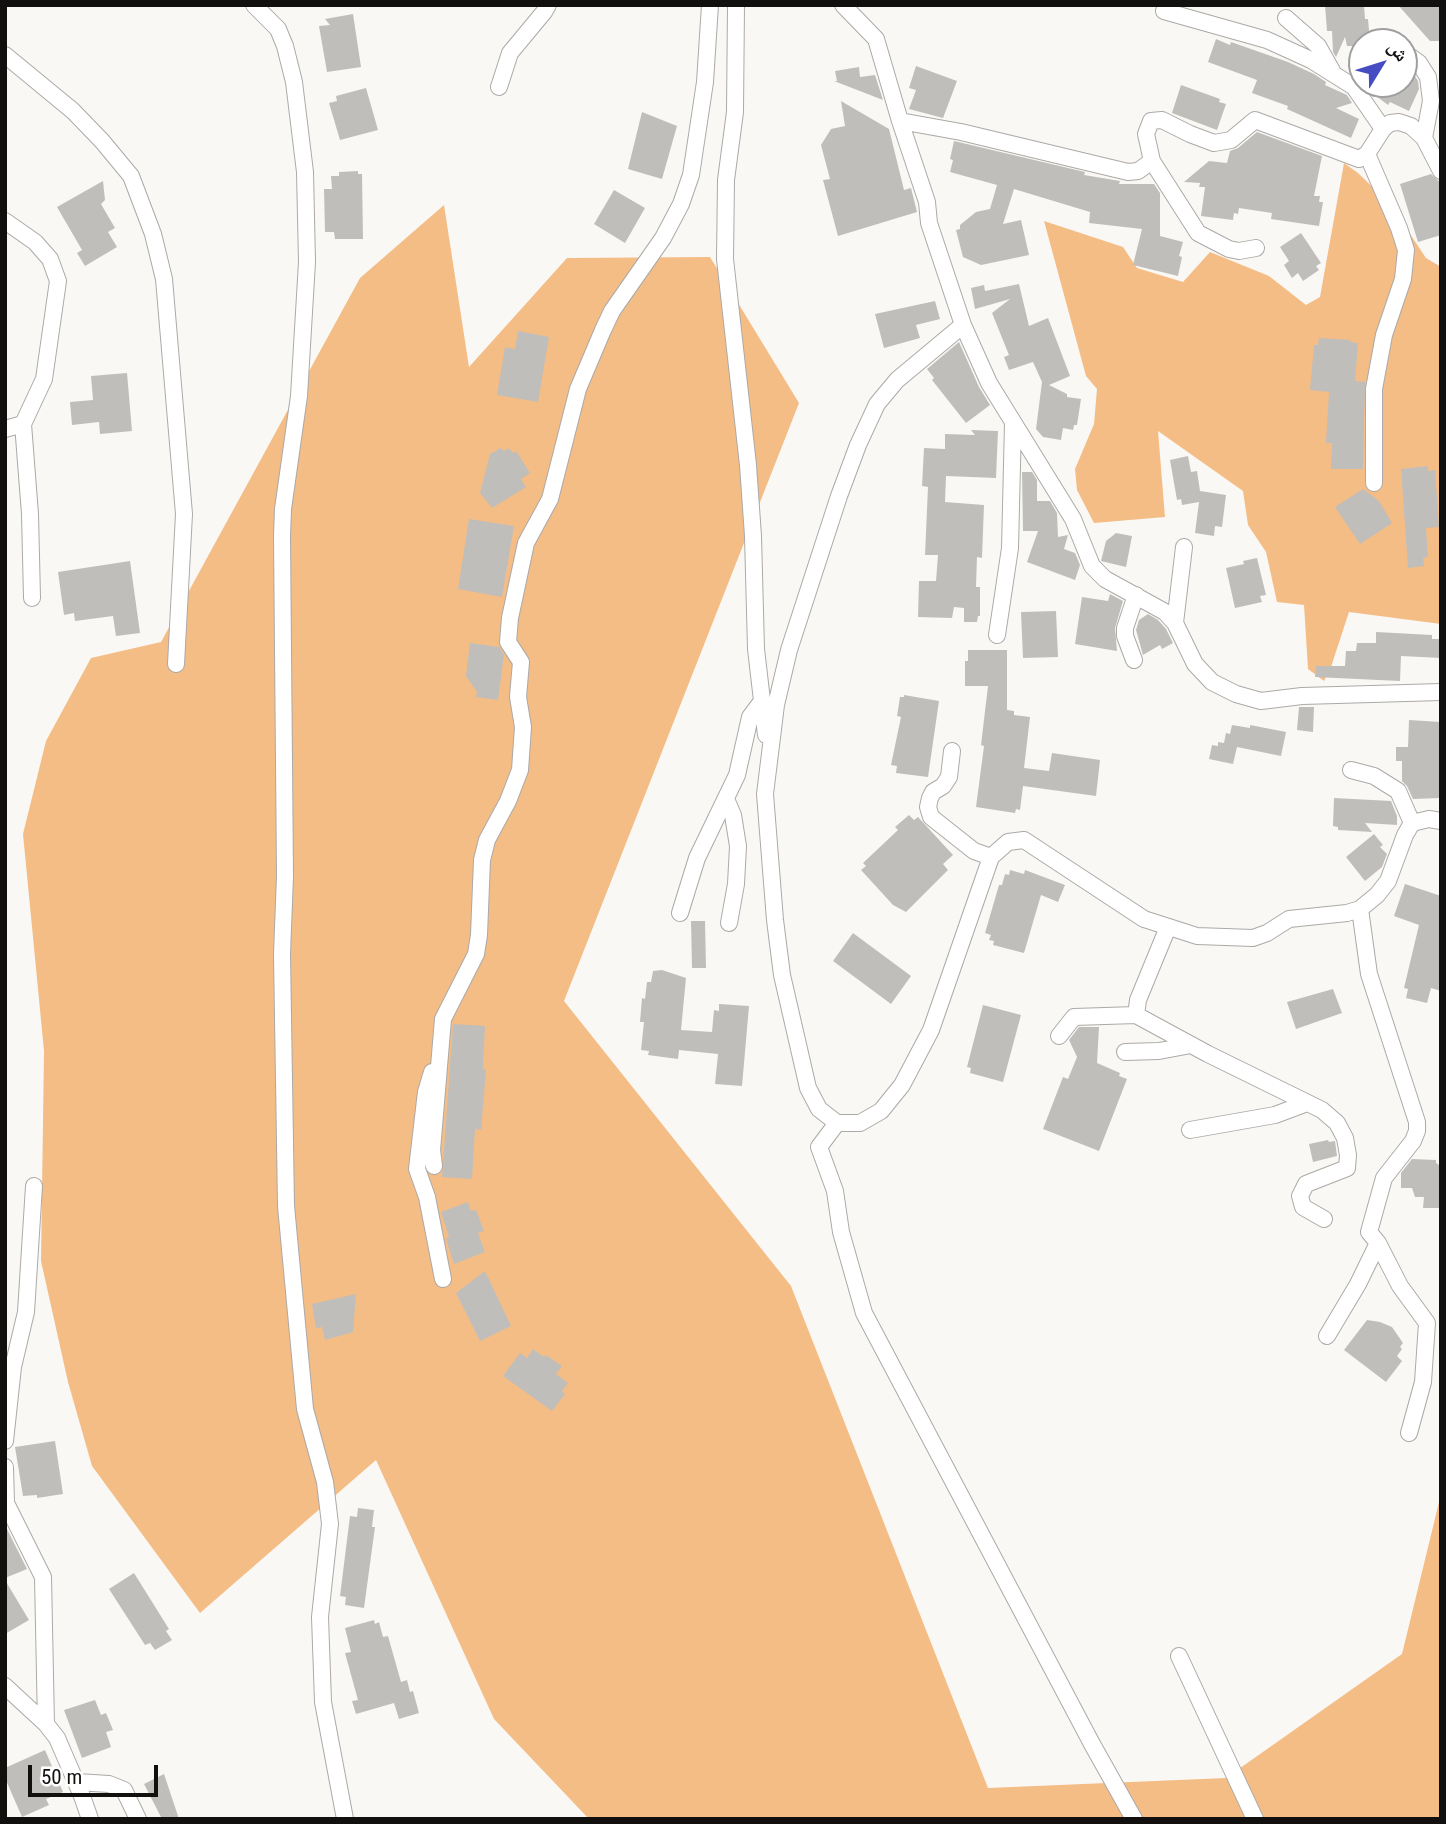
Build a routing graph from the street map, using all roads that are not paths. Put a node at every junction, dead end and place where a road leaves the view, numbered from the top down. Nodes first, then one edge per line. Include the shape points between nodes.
1 (254, 5) edge
2 (548, 5) edge
3 (710, 5) edge
4 (736, 5) edge
5 (843, 5) edge
6 (1164, 11) dead end
7 (1286, 18) dead end
8 (5, 55) edge
9 (1418, 62) edge
10 (1333, 73) junction
11 (499, 87) dead end
12 (900, 121) junction
13 (1383, 129) junction
14 (1423, 138) junction
15 (1367, 154) junction
16 (1152, 161) junction
17 (1441, 171) edge
18 (5, 220) edge
19 (1256, 248) dead end
20 (963, 326) junction
21 (1013, 423) junction
22 (23, 424) junction
23 (5, 429) edge
24 (1374, 483) dead end
25 (1184, 547) dead end
26 (1136, 595) junction
27 (32, 598) dead end
28 (1175, 623) junction
29 (997, 635) dead end
30 (1134, 660) dead end
31 (176, 664) dead end
32 (1441, 692) edge
33 (762, 701) junction
34 (952, 751) dead end
35 (768, 758) junction
36 (1350, 770) dead end
37 (726, 799) junction
38 (1441, 821) edge
39 (1412, 823) junction
40 (991, 857) junction
41 (1360, 909) junction
42 (680, 913) dead end
43 (729, 923) dead end
44 (1168, 927) junction
45 (1136, 1015) junction
46 (1059, 1035) dead end
47 (440, 1042) junction
48 (1191, 1045) junction
49 (1125, 1052) dead end
50 (1307, 1103) junction
51 (837, 1123) junction
52 (1190, 1130) dead end
53 (434, 1166) dead end
54 (34, 1186) dead end
55 (1324, 1219) dead end
56 (1378, 1244) junction
57 (443, 1279) dead end
58 (1327, 1336) dead end
59 (1409, 1433) dead end
60 (5, 1441) edge
61 (5, 1467) edge
62 (1180, 1656) dead end
63 (5, 1686) edge
64 (46, 1724) junction
65 (77, 1782) junction
66 (90, 1819) edge
67 (138, 1819) edge
68 (345, 1819) edge
69 (1134, 1819) edge
70 (1255, 1819) edge

1 - 68 street via 278,29 285,46 304,172 307,262 300,382 282,536 286,1206 305,1409 325,1482 330,1524 320,1617 323,1702
2 - 11 street via 510,52
3 - 47 street via 705,82 691,175 663,238 603,330 578,389 551,499 526,543 508,642 520,663 520,769 487,840 476,954 443,1019
4 - 33 street via 735,112 726,180 725,259 749,477
5 - 12 street via 876,39
6 - 10 street via 1267,40
7 - 10 street via 1318,46
8 - 31 street via 73,111 131,176 153,234 164,279 184,514
9 - 14 street via 1428,77 1431,101
10 - 13 street via 1354,87
12 - 16 street via 1128,172
12 - 20 street
13 - 14 street via 1399,122
13 - 15 street
14 - 17 street
15 - 16 street via 1359,159 1255,120 1231,140 1214,143 1162,120 1151,121 1146,134
15 - 24 street via 1406,250 1403,279 1384,335 1374,389
16 - 19 street via 1198,233 1229,249
18 - 22 street via 50,259 58,281 44,379
20 - 21 street
20 - 35 street via 897,380 877,404 858,445 789,650
21 - 26 street via 1073,519 1092,566 1105,579
21 - 29 street via 1010,548
22 - 23 street
22 - 27 street
25 - 28 street
26 - 28 street
26 - 30 street via 1125,628
28 - 32 street via 1195,664 1212,682 1261,701
33 - 35 street
33 - 37 street via 750,717 737,775
34 - 40 street via 949,777 930,798 931,817 974,852
35 - 51 street via 765,794 782,975 808,1088 819,1109
36 - 39 street via 1374,776 1398,791
37 - 42 street via 697,858
37 - 43 street via 738,846
38 - 39 street
39 - 41 street via 1388,881
40 - 44 street via 1008,842 1024,840 1144,919
40 - 51 street via 931,1030 902,1085 881,1111 860,1123
41 - 44 street via 1289,919 1253,938 1198,936
41 - 56 street via 1369,974 1417,1122 1413,1141 1384,1178 1369,1232
44 - 45 street
45 - 46 street via 1074,1017
45 - 48 street
47 - 53 street
47 - 57 street via 426,1092 417,1169 427,1196
48 - 49 street
48 - 50 street
50 - 52 street via 1275,1115
50 - 55 street via 1337,1123 1348,1155 1347,1168 1306,1185 1300,1196 1303,1207
51 - 69 street via 819,1147 835,1191 841,1232 864,1313
54 - 60 street via 26,1312 13,1367
56 - 58 street
56 - 59 street via 1427,1323 1423,1382
61 - 64 street via 6,1503 44,1577
62 - 70 street
63 - 64 street
64 - 65 street
65 - 66 street
65 - 67 street via 124,1790

